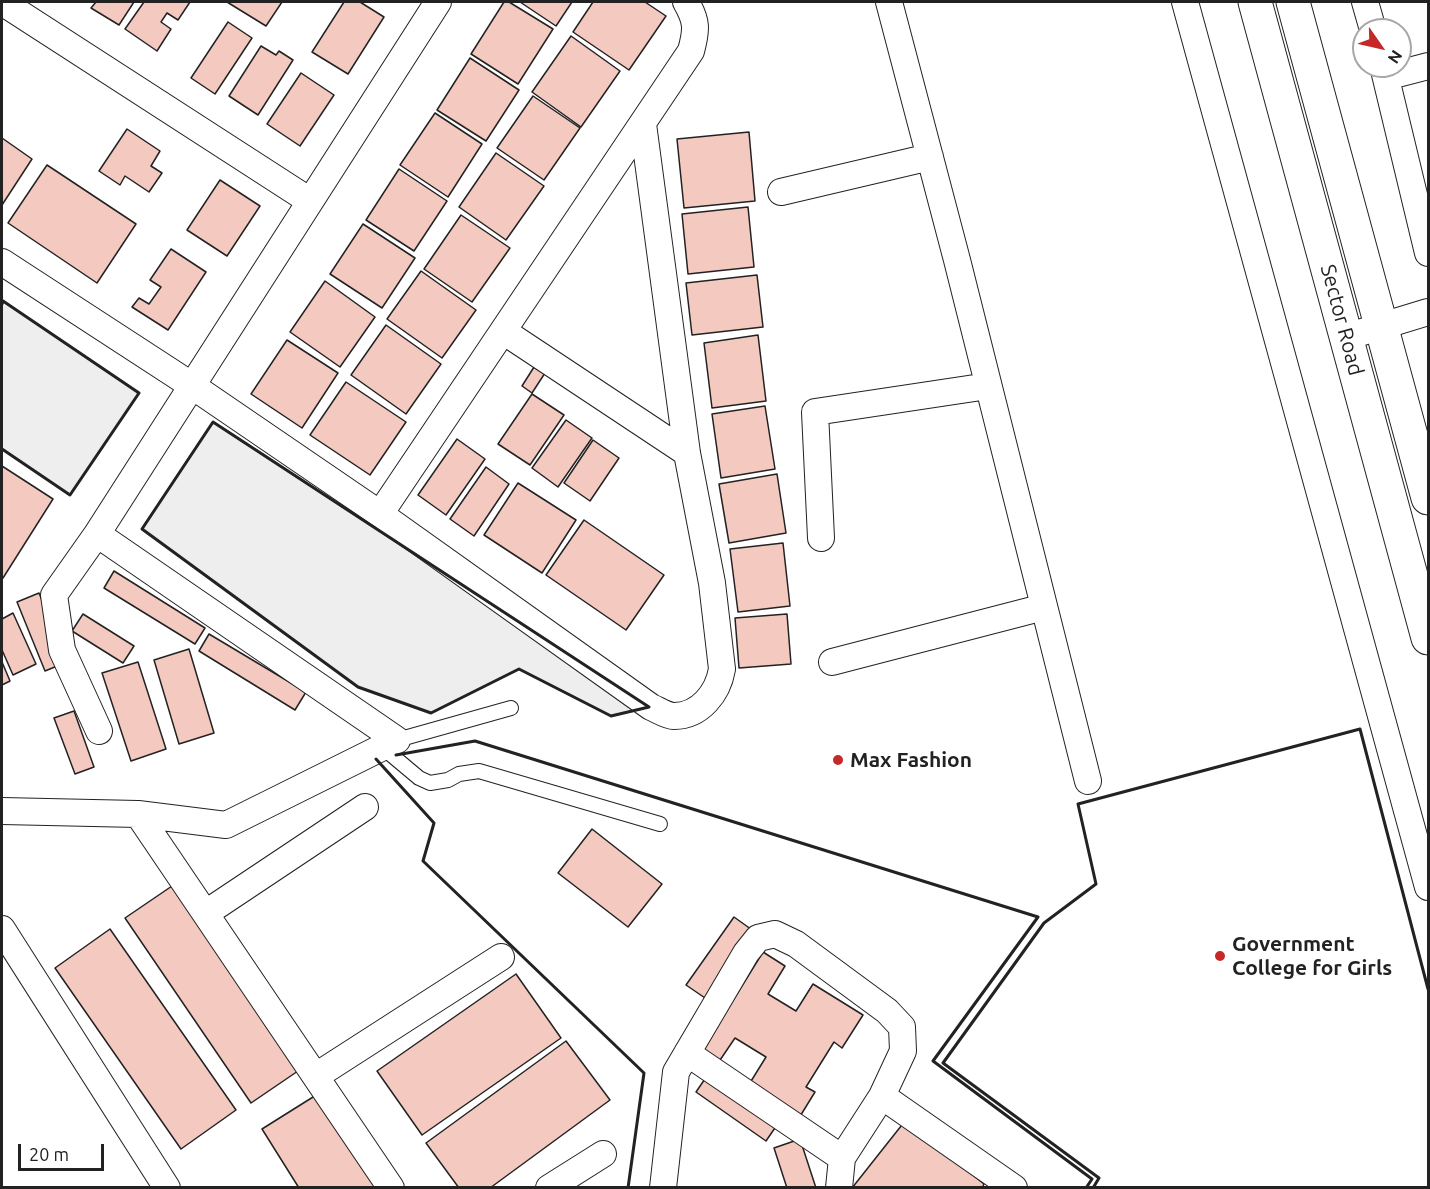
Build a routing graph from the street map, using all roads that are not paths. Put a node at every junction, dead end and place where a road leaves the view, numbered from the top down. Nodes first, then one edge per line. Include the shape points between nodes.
1 (2, 2) edge
2 (686, 2) edge
3 (889, 2) edge
4 (1185, 2) edge
5 (1255, 2) edge
6 (1293, 2) edge
7 (1365, 2) edge
8 (428, 5) edge
9 (1370, 18) edge
10 (1428, 66) edge
11 (1412, 68) edge
12 (1386, 78) edge
13 (643, 124) junction
14 (930, 157) junction
15 (781, 192) dead end
16 (310, 201) junction
17 (1428, 253) edge
18 (2, 265) edge
19 (1428, 312) edge
20 (1382, 327) junction
21 (503, 331) junction
22 (1347, 337) junction
23 (191, 386) junction
24 (988, 386) junction
25 (687, 453) junction
26 (1428, 498) edge
27 (380, 514) junction
28 (97, 534) junction
29 (821, 538) dead end
30 (1044, 607) junction
31 (1428, 638) edge
32 (832, 662) dead end
33 (511, 708) dead end
34 (99, 731) dead end
35 (390, 743) junction
36 (1088, 781) dead end
37 (365, 807) dead end
38 (2, 811) edge
39 (138, 814) junction
40 (660, 824) dead end
41 (1428, 887) edge
42 (206, 913) junction
43 (2, 929) edge
44 (501, 957) dead end
45 (687, 1053) junction
46 (316, 1076) junction
47 (882, 1096) junction
48 (603, 1154) dead end
49 (842, 1158) junction
50 (166, 1188) edge
51 (391, 1188) edge
52 (549, 1188) edge
53 (663, 1188) edge
54 (839, 1188) edge
55 (1014, 1188) edge

1 - 16 street
2 - 13 street via 694,16 696,33 691,51
3 - 14 street
4 - 41 street
5 - 22 main road, Sector Road
6 - 20 main road, Sector Road
7 - 9 street
8 - 16 street
10 - 11 street
12 - 17 street
13 - 21 street
13 - 25 street
14 - 15 street
14 - 24 street
16 - 23 street
18 - 23 street
19 - 20 street
20 - 22 street
20 - 26 main road, Sector Road
21 - 25 street
21 - 27 street
22 - 31 main road, Sector Road
23 - 27 street
23 - 28 street
24 - 29 street via 815,412
24 - 30 street
25 - 27 street via 712,583 722,669 708,702 673,716 651,708
28 - 34 street via 54,596 62,650
28 - 35 street
30 - 32 street
30 - 36 street
33 - 35 lane
35 - 39 street via 226,825
35 - 40 lane via 419,778 430,783 479,771
37 - 42 street
38 - 39 street
39 - 42 street
42 - 46 street
43 - 50 street
44 - 46 street
45 - 47 street via 746,953 758,938 775,934 796,944 888,1011 902,1027 903,1051
45 - 49 street
45 - 53 street via 676,1072
46 - 51 street
47 - 49 street
47 - 55 street
48 - 52 street
49 - 54 street

